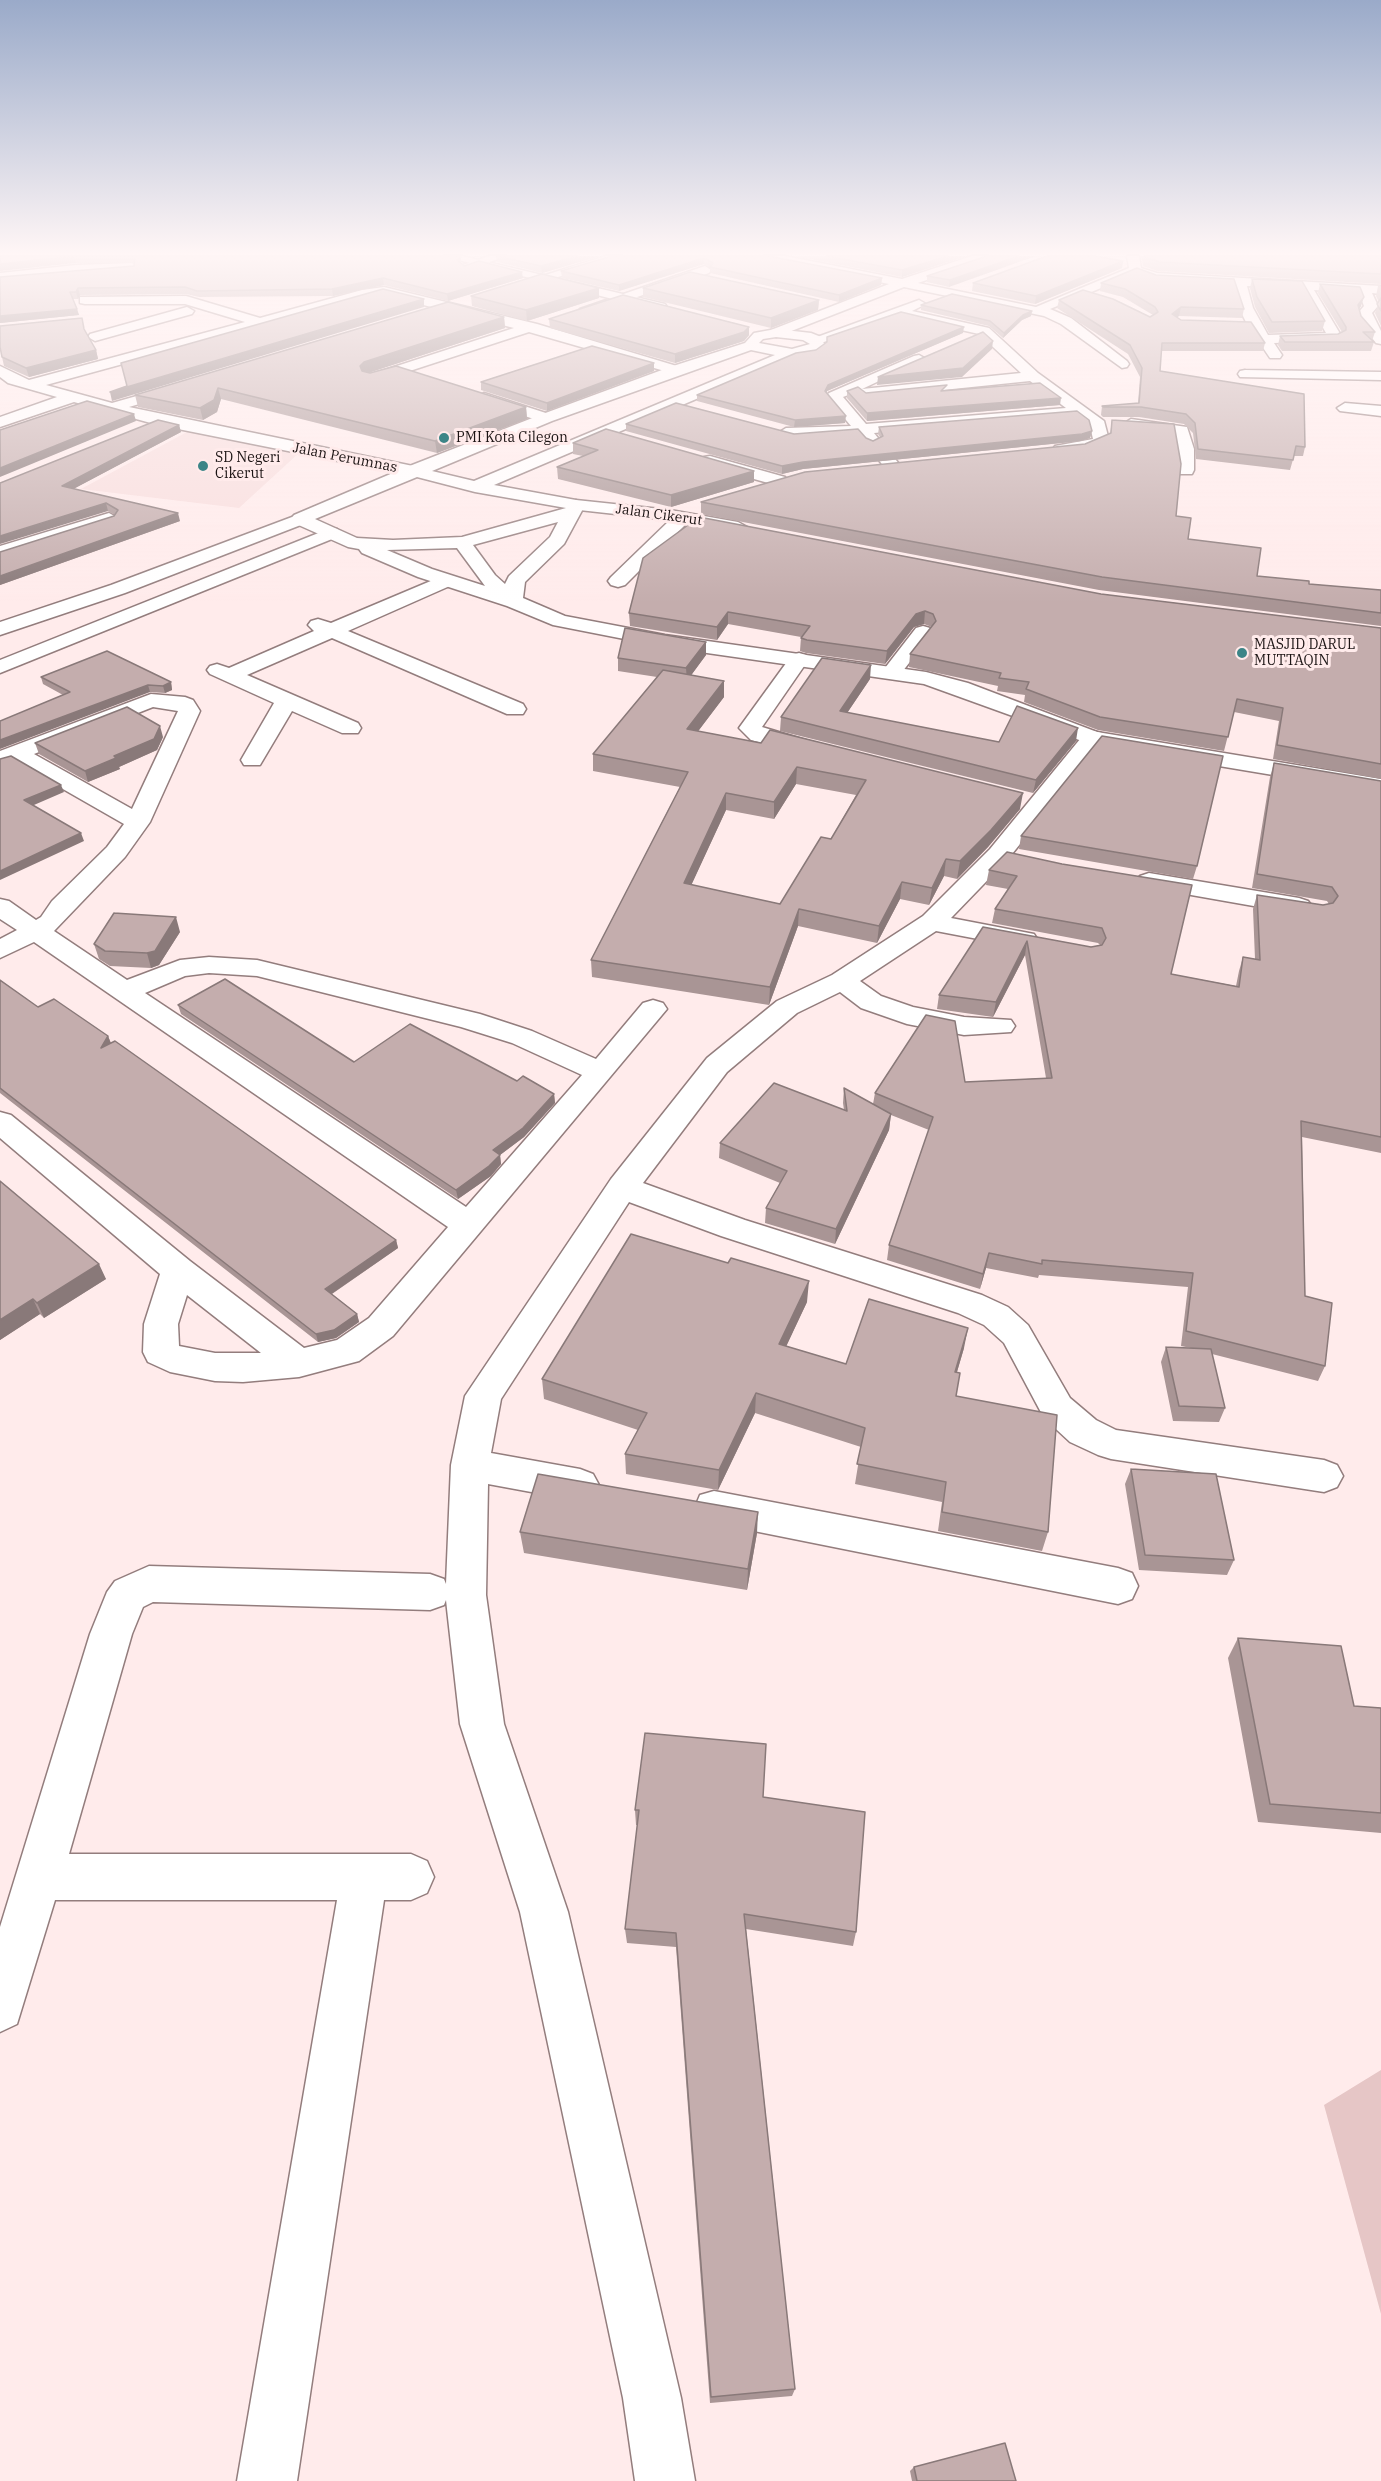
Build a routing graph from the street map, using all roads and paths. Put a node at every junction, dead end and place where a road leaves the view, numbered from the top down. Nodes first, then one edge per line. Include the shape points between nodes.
1 (82, 372) edge
2 (393, 372) edge
3 (404, 372) edge
4 (670, 372) edge
5 (748, 372) edge
6 (890, 372) edge
7 (1028, 372) edge
8 (1287, 372) edge
9 (1245, 374) dead end
10 (1290, 375) junction
11 (1033, 376) junction
12 (1381, 376) edge
13 (419, 377) edge
14 (371, 379) edge
15 (7, 382) edge
16 (29, 385) junction
17 (191, 385) edge
18 (470, 393) edge
19 (834, 396) junction
20 (70, 398) junction
21 (675, 403) junction
22 (111, 408) junction
23 (1345, 408) dead end
24 (697, 410) edge
25 (1080, 411) junction
26 (1381, 411) edge
27 (546, 418) junction
28 (158, 420) junction
29 (0, 422) edge
30 (1098, 424) junction
31 (862, 428) junction
32 (774, 430) edge
33 (131, 432) edge
34 (604, 432) junction
35 (630, 439) edge
36 (1049, 450) edge
37 (699, 458) edge
38 (870, 468) edge
39 (1186, 470) dead end
40 (413, 471) junction
41 (475, 487) junction
42 (748, 490) edge
43 (699, 505) edge
44 (574, 509) junction
45 (676, 516) junction
46 (109, 518) edge
47 (300, 519) junction
48 (755, 531) edge
49 (331, 533) junction
50 (462, 542) junction
51 (354, 543) junction
52 (0, 552) edge
53 (425, 573) junction
54 (445, 580) junction
55 (618, 581) dead end
56 (118, 588) junction
57 (513, 601) junction
58 (156, 603) junction
59 (311, 622) junction
60 (0, 629) edge
61 (330, 630) junction
62 (923, 632) edge
63 (799, 659) junction
64 (0, 666) edge
65 (892, 672) junction
66 (228, 676) junction
67 (287, 700) junction
68 (515, 709) dead end
69 (350, 728) dead end
70 (1093, 738) junction
71 (828, 753) edge
72 (7, 755) edge
73 (252, 760) dead end
74 (1381, 786) edge
75 (138, 822) junction
76 (1126, 878) edge
77 (1318, 909) edge
78 (13, 922) edge
79 (932, 922) junction
80 (1046, 943) edge
81 (0, 950) edge
82 (842, 981) junction
83 (127, 992) junction
84 (653, 1009) dead end
85 (1001, 1026) dead end
86 (601, 1072) junction
87 (0, 1122) edge
88 (622, 1187) junction
89 (468, 1225) junction
90 (178, 1270) junction
91 (299, 1363) junction
92 (470, 1465) junction
93 (1324, 1476) dead end
94 (609, 1490) edge
95 (678, 1501) edge
96 (1118, 1586) dead end
97 (430, 1592) dead end
98 (39, 1877) junction
99 (0, 2007) edge
100 (267, 2481) edge
101 (665, 2481) edge

1 - 16 street
2 - 14 street
3 - 13 street
4 - 27 street
5 - 21 street
6 - 19 street
7 - 11 street
8 - 10 street
9 - 10 street
10 - 12 street
11 - 19 street
11 - 25 street
15 - 16 street, Jalan Perumnas
16 - 20 street, Jalan Perumnas
17 - 22 street
18 - 27 street
19 - 31 street
20 - 22 street, Jalan Perumnas
20 - 29 street
21 - 24 street
21 - 34 street
22 - 28 street, Jalan Perumnas
23 - 26 street
25 - 30 street
25 - 31 street
27 - 40 street
28 - 33 street
28 - 40 street, Jalan Perumnas
30 - 36 street via 1098,443
30 - 39 street via 1178,429 1183,433
31 - 32 street via 801,434
31 - 38 street via 898,465
34 - 35 street
34 - 41 street
37 - 42 street via 787,479
40 - 41 street, Jalan Perumnas
40 - 47 street
41 - 44 street, Jalan Cikerut
43 - 45 street
44 - 45 street, Jalan Cikerut
44 - 50 street
44 - 57 street via 558,540 516,580
45 - 48 street, Jalan Cikerut
45 - 55 street
46 - 52 street
47 - 49 street
47 - 56 street
49 - 51 street
49 - 58 street
50 - 51 street
50 - 57 street via 488,579
51 - 53 street
53 - 54 street
53 - 59 street
54 - 57 street
54 - 61 street
56 - 58 street
56 - 60 street
57 - 63 street via 560,621 589,628
58 - 64 street
59 - 61 street
59 - 66 street via 208,666
61 - 66 street
61 - 68 street
62 - 65 street
63 - 65 street
63 - 71 street via 750,728 759,735
65 - 70 street via 960,688
66 - 67 street
67 - 69 street
67 - 73 street
70 - 74 street
70 - 79 street via 1028,802 1015,857
72 - 75 street
72 - 75 street via 141,703 169,700 185,705 188,717
75 - 78 street via 116,852 50,923
76 - 77 street
78 - 81 street
78 - 83 street
79 - 80 street
79 - 82 street
82 - 85 street via 872,1002 907,1015 964,1026
82 - 88 street via 786,1007 717,1065
83 - 86 street via 180,968 257,968 470,1020 522,1037
83 - 89 street
84 - 86 street
86 - 89 street
87 - 90 street
88 - 92 street via 483,1396
88 - 93 street via 996,1316 1016,1334 1057,1408 1083,1431 1111,1444
89 - 91 street via 381,1327 347,1351
90 - 91 street
90 - 91 street via 161,1324 161,1352 170,1358 215,1366
92 - 94 street
92 - 101 street via 466,1595 482,1724 544,1912 652,2398
95 - 96 street
97 - 98 street via 149,1584 129,1594 111,1634
98 - 99 street
98 - 100 street via 387,1876

